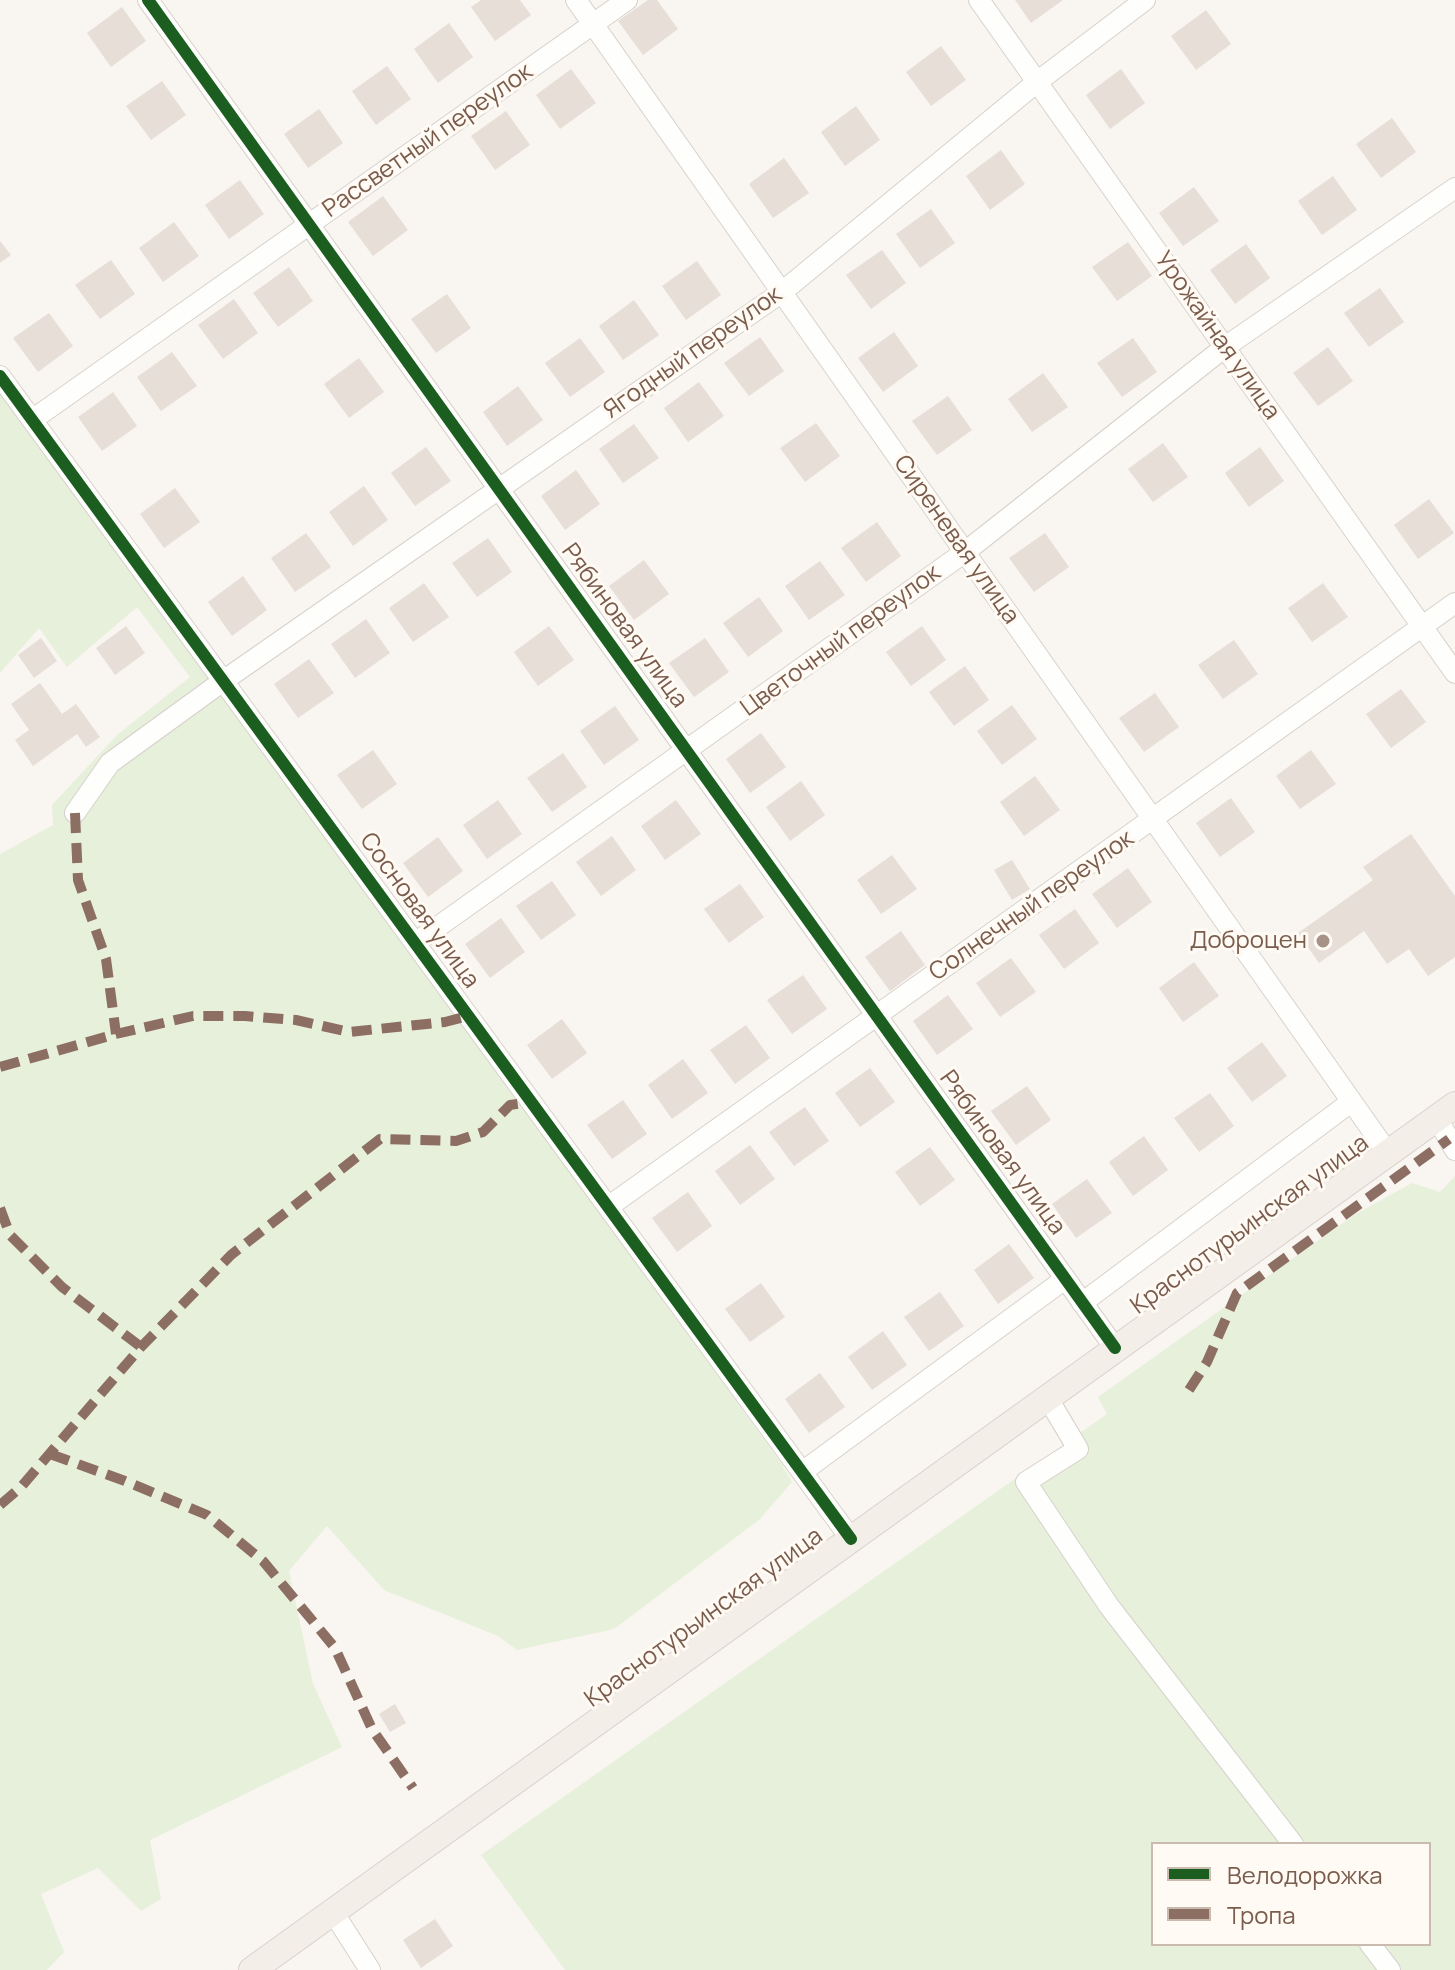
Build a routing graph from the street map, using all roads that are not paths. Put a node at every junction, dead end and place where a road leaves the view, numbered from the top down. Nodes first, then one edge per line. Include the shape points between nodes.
1 (148, 0) edge
2 (576, 0) edge
3 (627, 0) edge
4 (979, 0) edge
5 (1145, 0) edge
6 (593, 24) junction
7 (1037, 82) junction
8 (1455, 188) edge
9 (309, 225) junction
10 (782, 292) junction
11 (1225, 347) junction
12 (0, 376) edge
13 (32, 420) junction
14 (499, 489) junction
15 (965, 552) junction
16 (1455, 603) edge
17 (1423, 627) junction
18 (1455, 673) edge
19 (223, 681) junction
20 (687, 751) junction
21 (75, 813) dead end
22 (1153, 820) junction
23 (415, 943) junction
24 (877, 1016) junction
25 (1351, 1102) junction
26 (1446, 1112) edge
27 (1455, 1150) edge
28 (1388, 1153) junction
29 (608, 1207) junction
30 (1065, 1279) junction
31 (1082, 1303) junction
32 (1115, 1348) junction
33 (1047, 1397) junction
34 (802, 1472) junction
35 (851, 1539) junction
36 (1291, 1842) edge
37 (333, 1912) junction
38 (1372, 1946) edge
39 (252, 1970) edge
40 (370, 1970) edge
41 (1390, 1970) edge

1 - 9 street, Рябиновая улица
2 - 6 street, Сиреневая улица
3 - 6 street, Рассветный переулок
4 - 7 street, Урожайная улица
5 - 7 street, Ягодный переулок
6 - 9 street, Рассветный переулок
6 - 10 street, Сиреневая улица
7 - 10 street, Ягодный переулок
7 - 11 street, Урожайная улица
8 - 11 street, Цветочный переулок
9 - 13 street, Рассветный переулок
9 - 14 street, Рябиновая улица
10 - 14 street, Ягодный переулок
10 - 15 street, Сиреневая улица
11 - 15 street, Цветочный переулок
11 - 17 street, Урожайная улица
12 - 13 street, Сосновая улица
13 - 19 street, Сосновая улица
14 - 19 street, Ягодный переулок
14 - 20 street, Рябиновая улица
15 - 20 street, Цветочный переулок
15 - 22 street, Сиреневая улица
16 - 17 street, Солнечный переулок
17 - 18 street, Урожайная улица
17 - 22 street, Солнечный переулок
19 - 21 street, Ягодный переулок via 110,763
19 - 23 street, Сосновая улица
20 - 23 street, Цветочный переулок
20 - 24 street, Рябиновая улица
22 - 24 street, Солнечный переулок
22 - 25 street, Сиреневая улица
23 - 29 street, Сосновая улица
24 - 29 street, Солнечный переулок
24 - 30 street, Рябиновая улица
25 - 28 street, Сиреневая улица
25 - 31 street
26 - 27 street
26 - 28 main road, Краснотурьинская улица
28 - 32 main road, Краснотурьинская улица
29 - 34 street, Сосновая улица
30 - 31 street, Рябиновая улица
30 - 34 street
31 - 32 street, Рябиновая улица
32 - 33 main road, Краснотурьинская улица
33 - 35 main road, Краснотурьинская улица
33 - 36 street via 1078,1449 1026,1482 1109,1606
34 - 35 street, Сосновая улица
35 - 37 main road, Краснотурьинская улица
37 - 39 main road, Краснотурьинская улица
37 - 40 street
38 - 41 street

